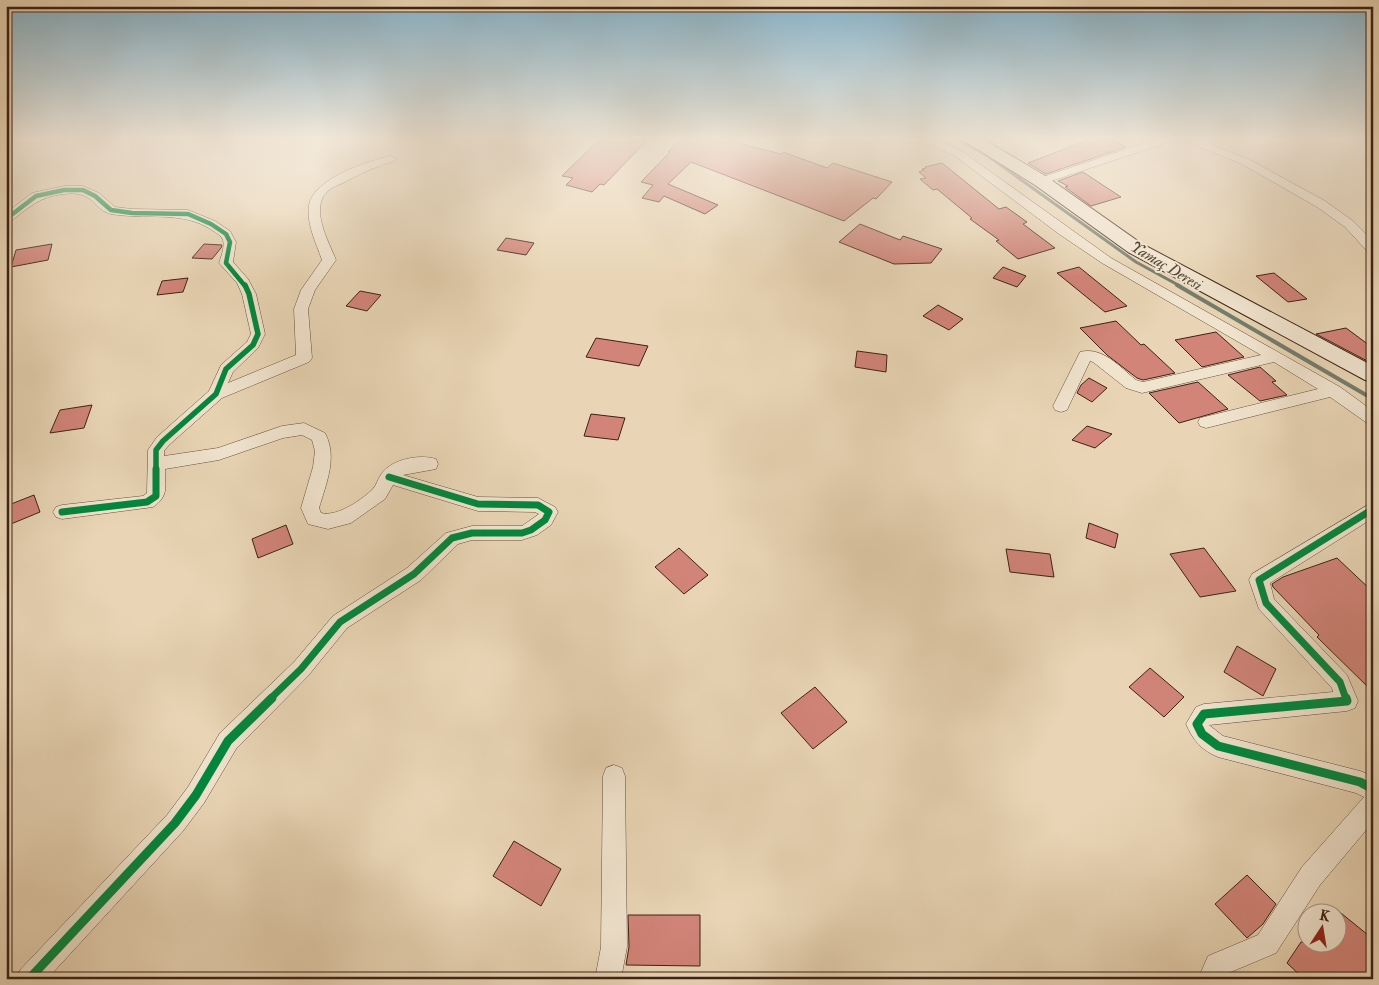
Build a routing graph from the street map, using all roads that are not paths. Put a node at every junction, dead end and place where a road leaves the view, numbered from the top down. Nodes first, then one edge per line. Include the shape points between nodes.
1 (329, 185) edge
2 (1002, 185) edge
3 (1047, 185) edge
4 (1287, 185) edge
5 (6, 219) edge
6 (1373, 250) edge
7 (1275, 357) junction
8 (1373, 375) edge
9 (1334, 391) junction
10 (216, 394) junction
11 (1061, 406) dead end
12 (1373, 419) edge
13 (1206, 422) dead end
14 (156, 464) junction
15 (430, 464) dead end
16 (389, 477) junction
17 (1373, 509) edge
18 (62, 512) dead end
19 (614, 776) dead end
20 (1373, 789) edge
21 (1373, 804) edge
22 (28, 979) edge
23 (608, 979) edge
24 (1211, 979) edge

1 - 10 street via 318,194 315,204 315,221 329,260 308,290 301,309 304,358
2 - 7 street via 1127,273
3 - 8 street via 1135,248
4 - 6 street via 1349,224
5 - 10 street via 36,196 84,190 111,210 188,214 226,234 230,242 226,263 249,294 258,334 253,345 226,369
7 - 9 street
7 - 11 street via 1142,388 1131,384 1097,357 1085,356
9 - 12 street
9 - 13 street
10 - 14 street via 162,442 156,450
14 - 16 street via 219,454 282,432 304,429 318,437 323,451 322,467 310,508 314,519 328,522 345,518 379,494
14 - 18 street via 156,496 147,502
15 - 16 street via 401,467
16 - 22 street via 478,504 538,505 548,512 545,520 522,533 472,533 452,538 414,574 340,622 301,669 228,741 175,823
17 - 20 street via 1259,580 1266,603 1340,682 1347,701 1204,714 1197,724 1202,734 1218,746 1360,782
19 - 23 street via 614,947
21 - 24 street via 1311,876 1267,944 1217,965

